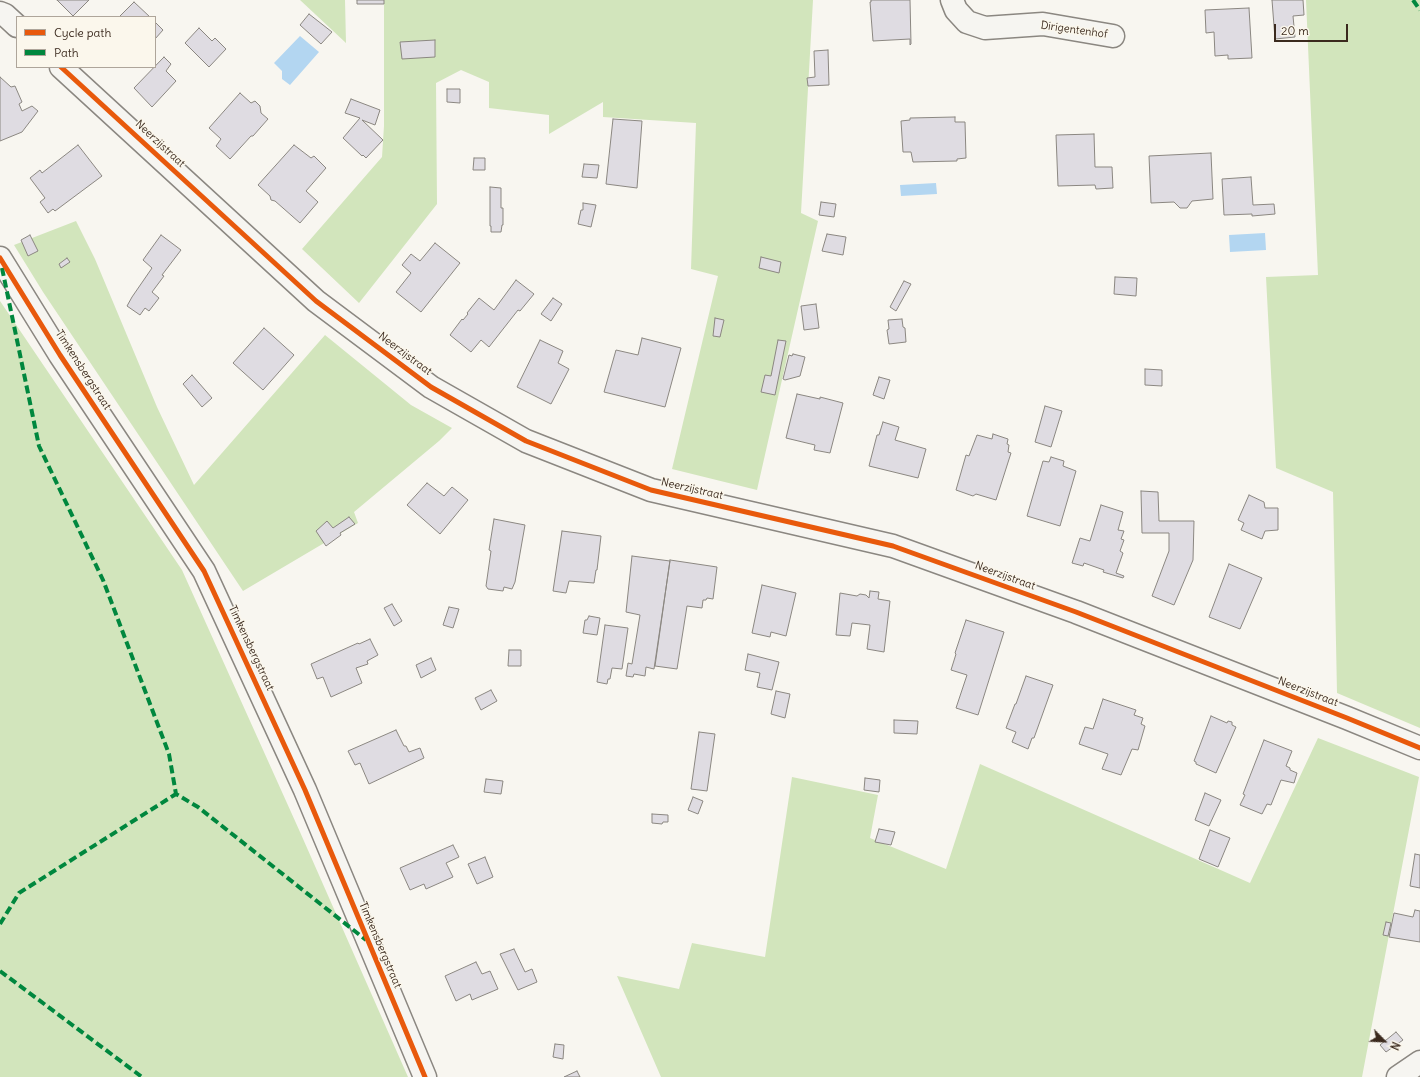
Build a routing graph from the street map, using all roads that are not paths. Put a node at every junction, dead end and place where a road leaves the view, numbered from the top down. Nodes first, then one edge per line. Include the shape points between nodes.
1 (952, 0) edge
2 (0, 13) edge
3 (16, 25) edge
4 (1112, 36) dead end
5 (62, 68) edge
6 (0, 258) edge
7 (1420, 748) edge
8 (1420, 1062) edge
9 (425, 1077) edge
10 (1398, 1077) edge

1 - 4 street, Dirigentenhof via 956,10 967,22 985,28 1043,24
2 - 3 street
5 - 7 street, Neerzijstraat via 316,301 432,387 526,442 651,490 893,546 1076,612
6 - 9 street, Timkensbergstraat via 60,355 204,571 305,790
8 - 10 street

